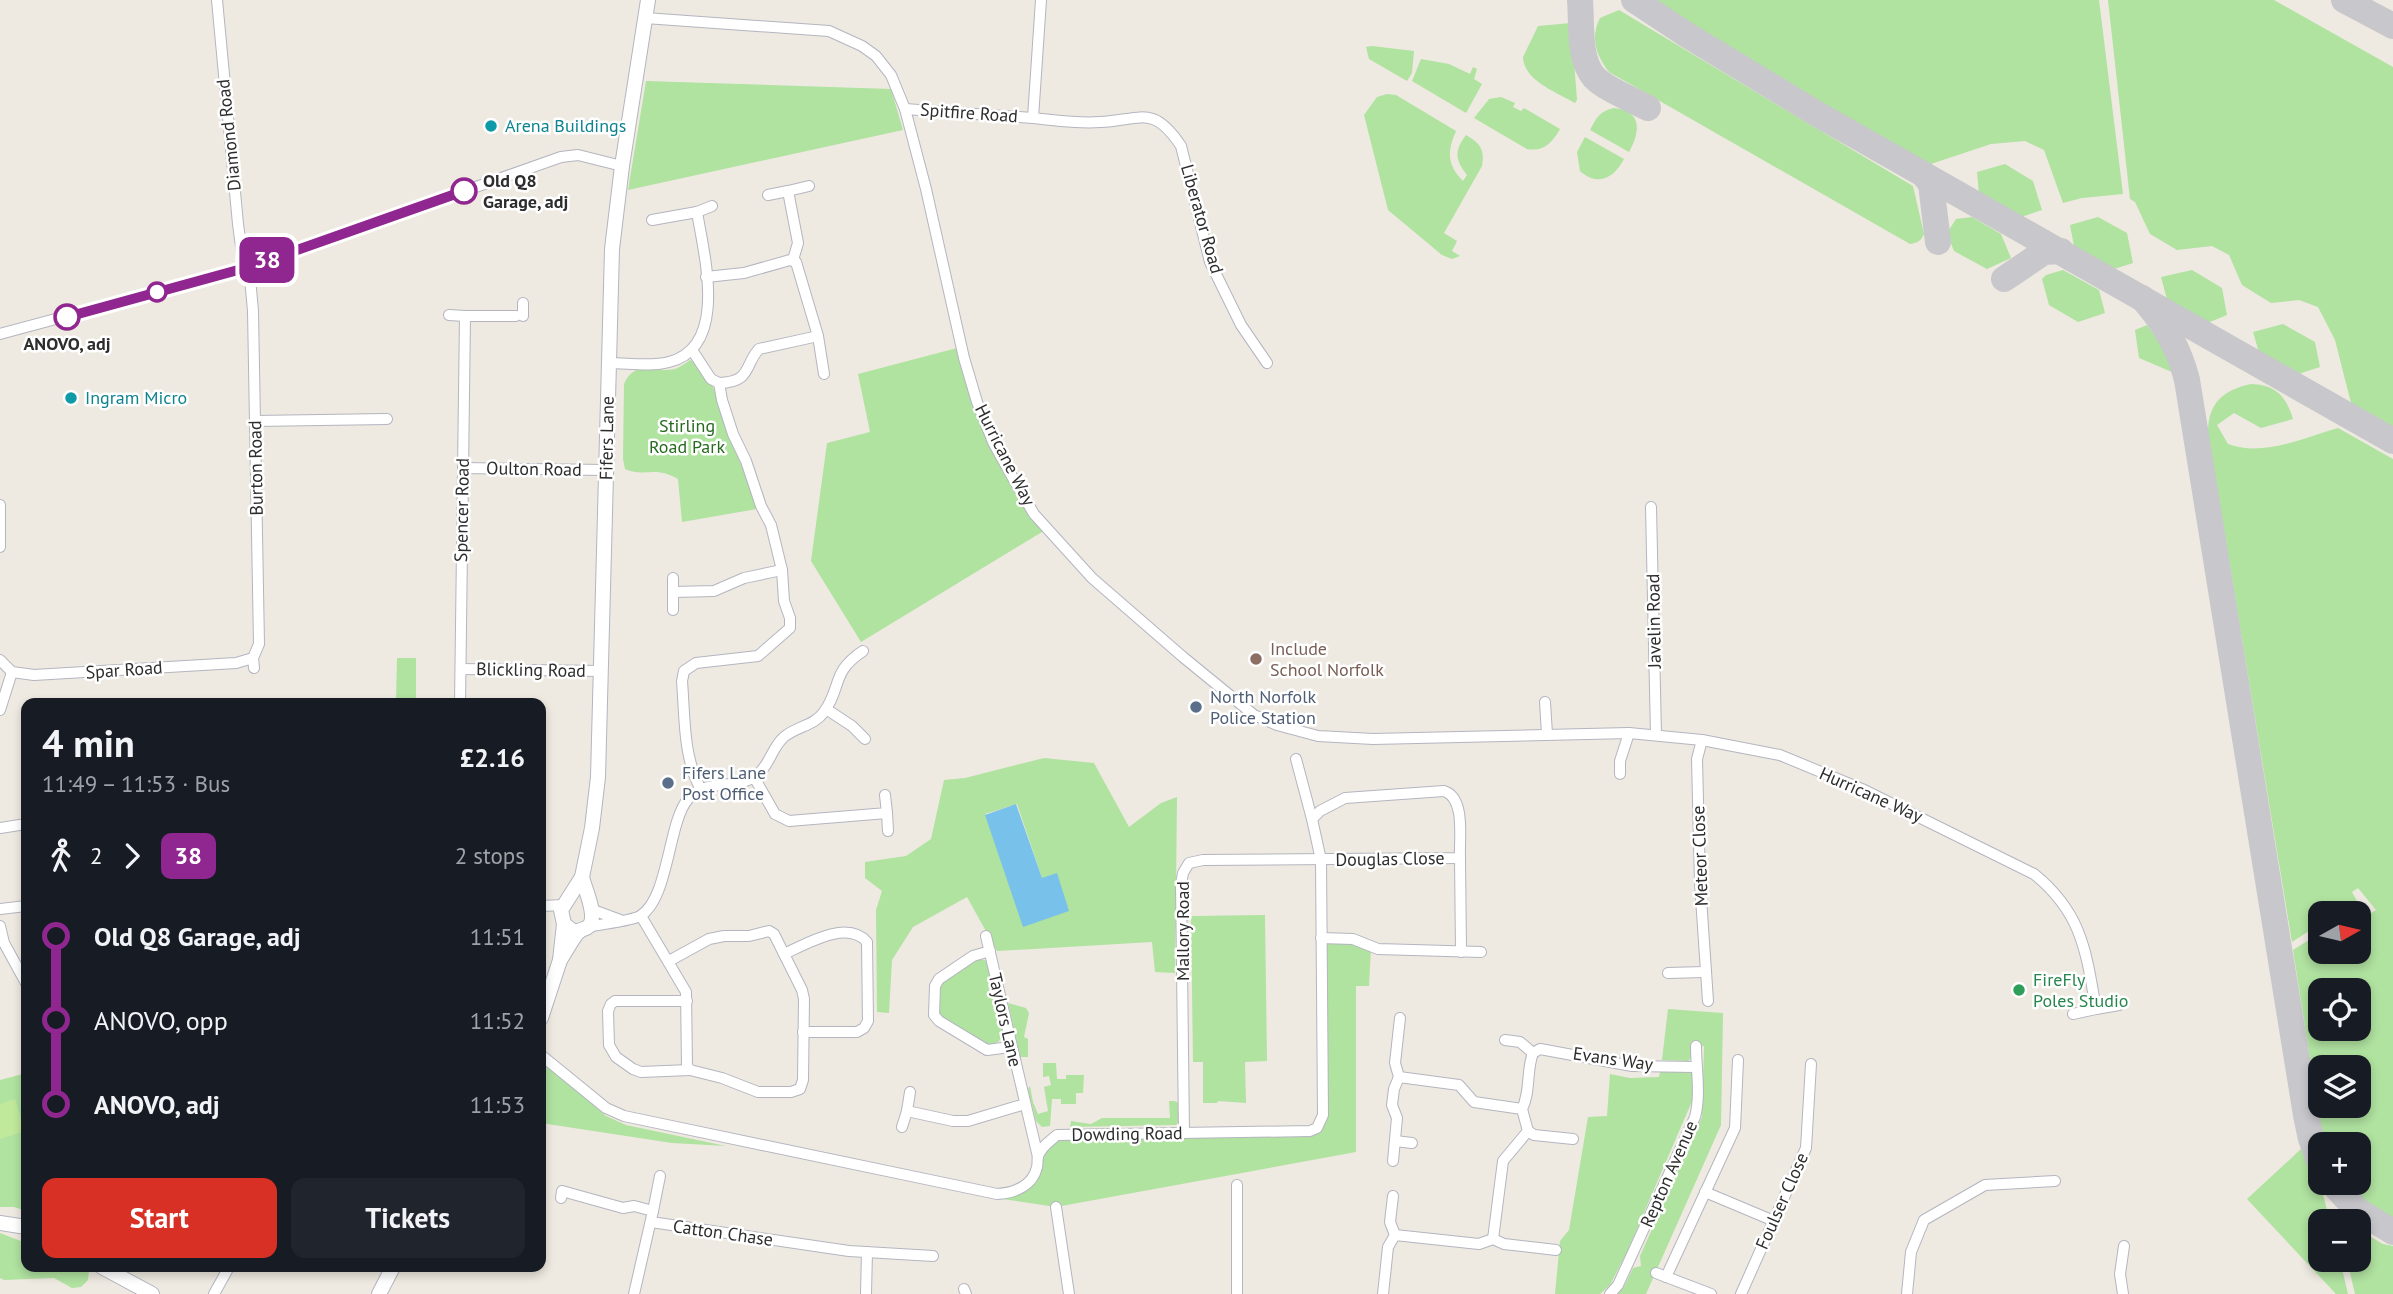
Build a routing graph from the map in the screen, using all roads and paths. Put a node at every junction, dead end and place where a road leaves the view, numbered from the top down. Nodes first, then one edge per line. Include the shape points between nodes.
1 (217, 0) edge
2 (648, 0) edge
3 (1041, 0) edge
4 (645, 19) junction
5 (905, 108) junction
6 (1033, 118) junction
7 (1181, 146) joint
8 (622, 166) junction
9 (809, 186) dead end
10 (788, 191) junction
11 (768, 195) dead end
12 (712, 206) dead end
13 (697, 212) junction
14 (652, 220) dead end
15 (793, 260) junction
16 (247, 268) junction
17 (706, 277) junction
18 (523, 303) dead end
19 (449, 316) dead end
20 (465, 316) junction
21 (0, 334) edge
22 (818, 336) junction
23 (692, 351) junction
24 (609, 363) junction
25 (1267, 363) dead end
26 (824, 374) dead end
27 (719, 383) junction
28 (387, 419) dead end
29 (256, 421) junction
30 (463, 468) junction
31 (606, 470) junction
32 (0, 505) edge
33 (1651, 506) dead end
34 (0, 547) edge
35 (782, 570) junction
36 (673, 578) dead end
37 (673, 592) junction
38 (673, 610) dead end
39 (863, 651) dead end
40 (0, 660) edge
41 (253, 663) joint
42 (461, 668) junction
43 (601, 671) junction
44 (12, 672) junction
45 (460, 698) edge
46 (1545, 702) dead end
47 (827, 709) junction
48 (0, 710) edge
49 (1629, 733) junction
50 (1546, 734) junction
51 (1656, 735) junction
52 (865, 739) dead end
53 (1702, 740) junction
54 (1296, 759) dead end
55 (1620, 774) dead end
56 (754, 777) junction
57 (700, 788) junction
58 (885, 795) dead end
59 (887, 813) junction
60 (1312, 819) junction
61 (21, 825) edge
62 (0, 828) edge
63 (888, 831) dead end
64 (1460, 858) junction
65 (1321, 860) junction
66 (582, 877) junction
67 (591, 906) junction
68 (21, 907) edge
69 (0, 909) edge
70 (558, 910) edge
71 (641, 916) junction
72 (620, 920) junction
73 (0, 926) edge
74 (584, 929) junction
75 (986, 936) dead end
76 (1321, 938) junction
77 (990, 951) junction
78 (1461, 952) junction
79 (1482, 952) dead end
80 (784, 954) junction
81 (560, 960) junction
82 (669, 961) junction
83 (1704, 972) junction
84 (1668, 973) dead end
85 (21, 974) edge
86 (687, 1001) junction
87 (1708, 1001) dead end
88 (546, 1003) edge
89 (2119, 1005) dead end
90 (2096, 1009) junction
91 (2073, 1014) dead end
92 (1396, 1026) dead end
93 (803, 1032) junction
94 (1504, 1040) dead end
95 (1696, 1046) dead end
96 (1010, 1047) junction
97 (1533, 1052) junction
98 (546, 1059) edge
99 (1738, 1060) dead end
100 (1811, 1064) dead end
101 (1695, 1067) junction
102 (690, 1070) junction
103 (1399, 1077) junction
104 (910, 1092) dead end
105 (1025, 1104) junction
106 (1522, 1109) junction
107 (906, 1111) junction
108 (902, 1126) dead end
109 (1528, 1131) junction
110 (1184, 1133) junction
111 (1032, 1134) junction
112 (1057, 1136) junction
113 (1573, 1139) dead end
114 (1395, 1141) junction
115 (1412, 1143) dead end
116 (1038, 1157) junction
117 (1393, 1161) dead end
118 (660, 1176) dead end
119 (2055, 1181) dead end
120 (1237, 1185) dead end
121 (562, 1191) dead end
122 (1705, 1192) junction
123 (1393, 1196) dead end
124 (1056, 1207) dead end
125 (653, 1210) junction
126 (1774, 1221) junction
127 (651, 1222) junction
128 (0, 1223) edge
129 (21, 1226) edge
130 (1395, 1235) junction
131 (1493, 1239) junction
132 (2124, 1246) dead end
133 (1556, 1250) dead end
134 (867, 1252) junction
135 (933, 1256) dead end
136 (111, 1272) edge
137 (226, 1272) edge
138 (390, 1272) edge
139 (1687, 1290) edge
140 (152, 1294) edge
141 (214, 1294) edge
142 (379, 1294) edge
143 (635, 1294) edge
144 (866, 1294) edge
145 (1069, 1294) edge
146 (1237, 1294) edge
147 (1382, 1294) edge
148 (1610, 1294) edge
149 (1711, 1294) edge
150 (1741, 1294) edge
151 (1907, 1294) edge
152 (2123, 1294) edge

1 - 16 street, Diamond Road via 238,224
2 - 4 street, Fifers Lane
3 - 6 street
4 - 5 street, Hurricane Way via 829,31 876,56 891,75
4 - 8 street, Fifers Lane
5 - 6 street, Spitfire Road
5 - 50 street, Hurricane Way via 977,402 993,442 1034,514 1092,578 1254,715 1277,726 1318,736 1373,740
6 - 7 street, Spitfire Road via 1100,122 1145,116 1165,126
7 - 25 street, Liberator Road via 1210,262 1241,325
8 - 16 street via 578,155 561,158
8 - 24 street, Fifers Lane via 612,248
9 - 10 street
10 - 11 street
10 - 15 street via 797,243
12 - 13 street
13 - 14 street
13 - 17 street
15 - 17 street
15 - 22 street via 799,266
16 - 21 street
16 - 29 street, Burton Road
17 - 23 street via 707,322
18 - 20 street via 519,316
19 - 20 street
20 - 30 street, Spencer Road
22 - 26 street
22 - 27 street via 760,349 744,376
23 - 24 street via 671,362
23 - 27 street via 711,379
24 - 31 street, Fifers Lane
27 - 35 street via 733,434 771,525
28 - 29 street
29 - 41 street, Burton Road via 260,643
30 - 31 street, Oulton Road
30 - 42 street, Spencer Road
31 - 43 street, Fifers Lane
32 - 34 street
33 - 51 street, Javelin Road
35 - 37 street via 744,578 714,591
35 - 57 street via 790,618 784,635 758,656 696,663 684,671 687,754
36 - 37 street
37 - 38 street
39 - 47 street via 840,672
40 - 44 street
41 - 44 street, Spar Road via 34,675
42 - 43 street, Blickling Road
42 - 45 street, Spencer Road
43 - 66 street, Fifers Lane via 596,800
44 - 48 street
46 - 50 street
47 - 52 street via 854,722
47 - 56 street via 810,724 786,735
49 - 50 street, Hurricane Way
49 - 51 street, Hurricane Way
49 - 55 street
51 - 53 street, Hurricane Way
53 - 83 street, Meteor Close via 1697,759
53 - 90 street, Hurricane Way via 1780,755 1862,789 2034,874 2077,924
54 - 60 street, Dowding Road via 1302,801
56 - 57 street
56 - 59 street via 775,814 789,821
57 - 71 street via 679,813 663,875
58 - 59 street
59 - 63 street
60 - 64 street, Douglas Close via 1345,798 1444,791 1464,809
60 - 65 street, Dowding Road
61 - 62 street
64 - 65 street, Douglas Close
64 - 78 street, Douglas Close
65 - 76 street, Dowding Road
65 - 110 street, Mallory Road via 1203,860 1189,863 1183,873
66 - 67 street, Fifers Lane
66 - 70 street, Fifers Lane
67 - 70 street via 578,898
67 - 72 street
67 - 74 street, Fifers Lane via 593,918
68 - 69 street
70 - 74 street via 573,931
70 - 81 street, Fifers Lane
71 - 72 street
71 - 82 street
72 - 74 street
73 - 85 street
74 - 81 street, Fifers Lane
75 - 77 street, Taylors Lane
76 - 78 street via 1353,939 1378,949
76 - 110 street, Dowding Road via 1321,1122 1317,1128
77 - 96 street, Taylors Lane
77 - 96 street via 973,956 939,979 934,986 934,1015 987,1050
78 - 79 street
80 - 82 street via 769,931 709,939
80 - 93 street via 802,990
80 - 93 street via 833,933 858,934 867,942 868,1021 864,1028 857,1032
81 - 88 street, Fifers Lane
82 - 86 street via 683,983
83 - 84 street
83 - 87 street, Meteor Close
86 - 102 street
86 - 102 street via 615,1001 608,1011 609,1045 616,1057 633,1069
89 - 90 street
90 - 91 street
92 - 103 street
93 - 102 street via 803,1080 798,1091 758,1092
94 - 97 street, Evans Way via 1520,1042
95 - 101 street, Repton Avenue
96 - 105 street, Taylors Lane
97 - 101 street, Evans Way via 1549,1049 1632,1066
97 - 106 street
98 - 116 street, Dowding Road via 606,1108 624,1116 986,1192 1020,1189 1035,1174
99 - 122 street via 1735,1128
100 - 126 street, Foulser Close via 1806,1148
101 - 148 street, Repton Avenue via 1695,1117
103 - 106 street via 1453,1083 1474,1102
103 - 114 street via 1392,1105 1397,1118
104 - 107 street
105 - 107 street via 968,1121
105 - 111 street, Taylors Lane
106 - 109 street
107 - 108 street
109 - 113 street via 1534,1135 1560,1132
109 - 131 street via 1503,1161
110 - 112 street, Dowding Road
111 - 112 street
111 - 116 street, Taylors Lane
112 - 116 street, Dowding Road
114 - 115 street
114 - 117 street
118 - 125 street, Catton Chase
119 - 151 street via 1985,1185 1923,1220 1911,1252
120 - 146 street
121 - 125 street via 623,1208
122 - 126 street
122 - 139 street via 1661,1275
123 - 130 street via 1386,1212
124 - 145 street
125 - 127 street, Catton Chase
126 - 150 street, Foulser Close
127 - 134 street, Catton Chase
127 - 143 street, Catton Chase
128 - 129 street
130 - 131 street via 1479,1244
130 - 147 street via 1388,1247
131 - 133 street via 1498,1243 1532,1242
132 - 152 street
134 - 135 street, Catton Chase
134 - 144 street
136 - 140 street
137 - 141 street
138 - 142 street
139 - 149 street

